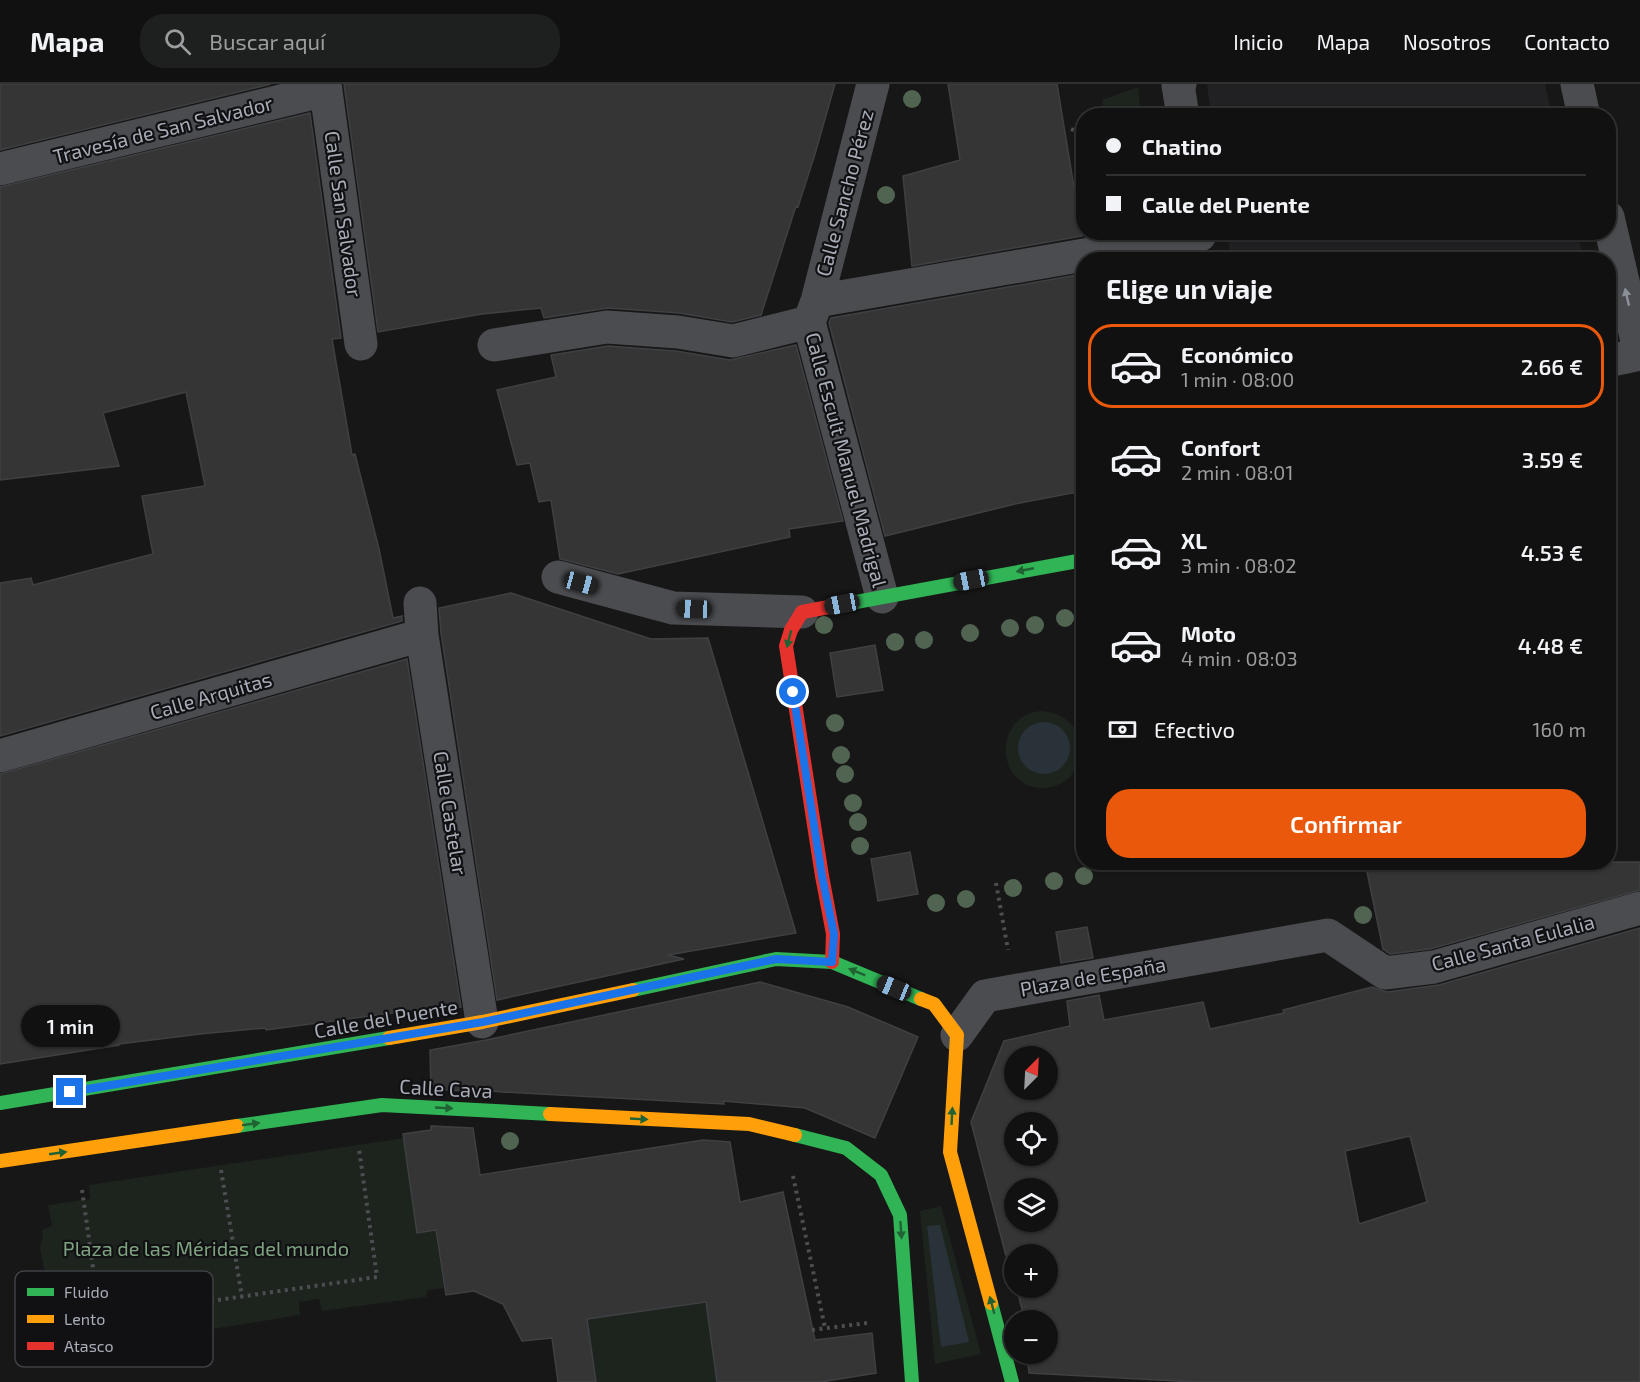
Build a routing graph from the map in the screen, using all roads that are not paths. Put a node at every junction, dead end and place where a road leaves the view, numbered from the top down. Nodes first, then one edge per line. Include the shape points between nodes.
1 (873, 84) edge
2 (1180, 84) edge
3 (1577, 84) edge
4 (326, 87) edge
5 (1182, 108) edge
6 (1582, 108) edge
7 (0, 169) edge
8 (1201, 242) edge
9 (1146, 252) edge
10 (1616, 252) edge
11 (1076, 265) edge
12 (813, 312) junction
13 (361, 344) dead end
14 (494, 345) dead end
15 (1640, 354) edge
16 (1616, 359) edge
17 (1076, 561) edge
18 (558, 577) dead end
19 (882, 597) junction
20 (420, 603) dead end
21 (802, 612) junction
22 (422, 635) junction
23 (0, 756) edge
24 (1640, 908) edge
25 (832, 962) junction
26 (1384, 973) joint
27 (483, 1022) junction
28 (963, 1027) junction
29 (0, 1103) edge
30 (0, 1161) edge
31 (912, 1382) edge
32 (1012, 1382) edge

1 - 12 street, Calle Sancho Pérez
2 - 5 street
3 - 6 street
4 - 7 street, Travesía de San Salvador
4 - 13 street, Calle San Salvador
8 - 9 street
15 -> 10 street
11 - 12 street
12 - 14 street via 733,341 607,327
12 - 19 street, Calle Escult Manuel Madrigal
15 - 16 street
17 -> 19 main road
18 - 21 street via 673,608
19 - 21 main road
20 - 22 street, Calle Castelar
21 -> 25 main road via 786,646 834,934
22 - 23 street, Calle Arquitas
22 - 27 street, Calle Castelar
24 - 26 street, Calle Santa Eulalia via 1434,967
25 - 27 main road, Calle del Puente via 776,959
28 -> 25 main road via 934,1004
26 - 28 street, Plaza de España via 1328,935 986,996
27 - 29 main road, Calle del Puente
32 -> 28 main road via 950,1152
30 -> 31 main road, Calle Cava via 382,1105 749,1125 846,1148 881,1175 900,1215

